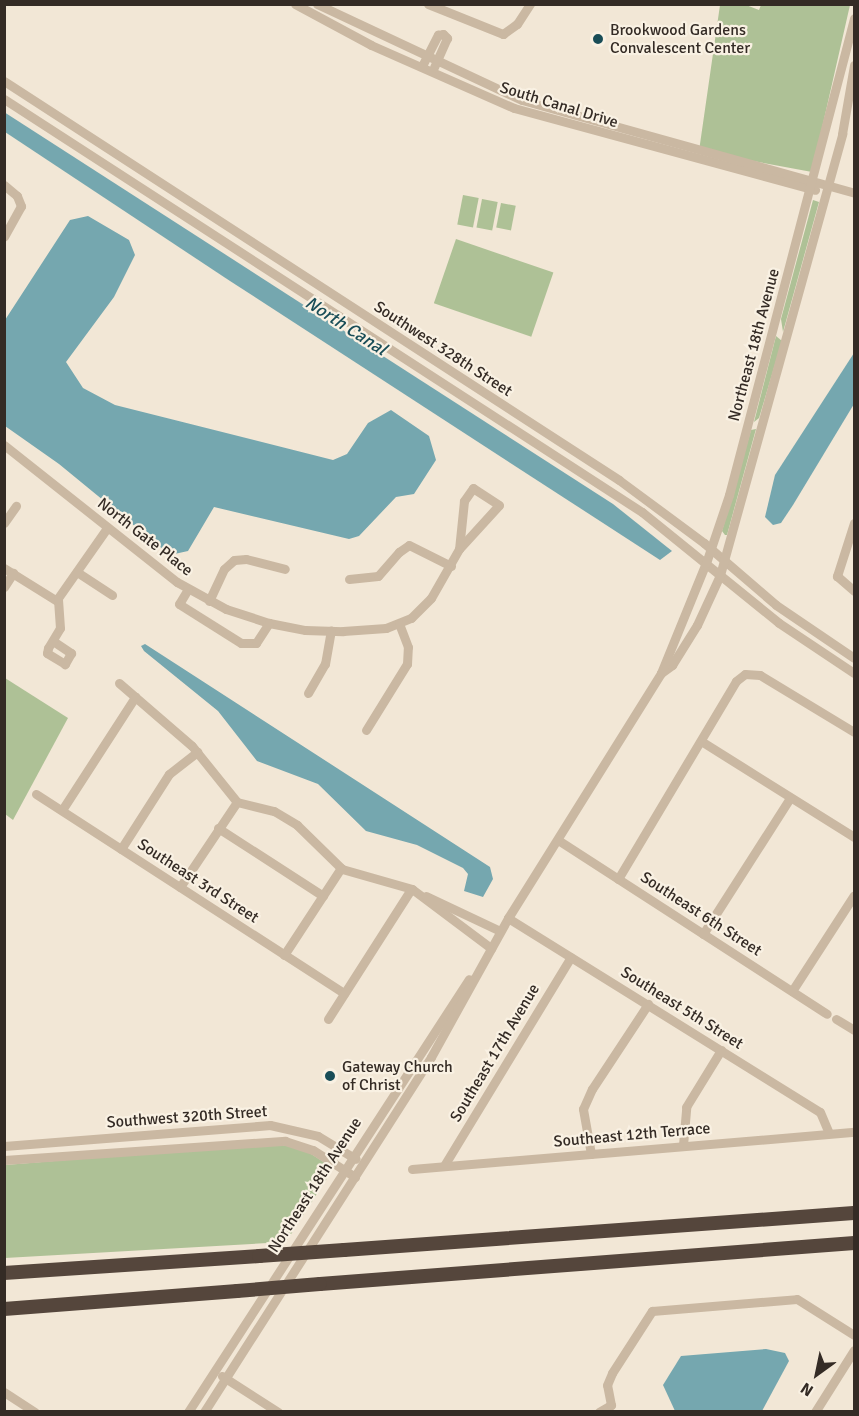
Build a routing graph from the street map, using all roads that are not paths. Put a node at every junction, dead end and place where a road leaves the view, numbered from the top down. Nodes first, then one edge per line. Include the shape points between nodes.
1 (295, 4) edge
2 (317, 4) edge
3 (428, 4) edge
4 (530, 4) edge
5 (855, 18) edge
6 (426, 58) junction
7 (436, 63) junction
8 (855, 64) edge
9 (421, 69) junction
10 (431, 73) junction
11 (4, 81) edge
12 (4, 99) edge
13 (4, 185) edge
14 (828, 186) junction
15 (812, 187) junction
16 (855, 193) edge
17 (4, 237) edge
18 (775, 324) junction
19 (787, 341) junction
20 (766, 415) junction
21 (528, 423) junction
22 (747, 428) junction
23 (515, 429) junction
24 (4, 445) edge
25 (16, 506) dead end
26 (4, 523) edge
27 (855, 523) edge
28 (107, 528) junction
29 (459, 549) junction
30 (711, 549) junction
31 (706, 562) junction
32 (724, 562) junction
33 (451, 566) junction
34 (4, 568) edge
35 (285, 569) dead end
36 (76, 572) junction
37 (13, 573) junction
38 (720, 575) junction
39 (349, 579) dead end
40 (4, 587) edge
41 (188, 590) junction
42 (855, 591) edge
43 (694, 592) junction
44 (112, 595) dead end
45 (57, 601) junction
46 (209, 601) junction
47 (709, 601) junction
48 (268, 623) junction
49 (399, 624) junction
50 (331, 632) junction
51 (53, 641) dead end
52 (855, 658) edge
53 (855, 673) edge
54 (661, 674) junction
55 (119, 683) dead end
56 (308, 693) dead end
57 (135, 697) junction
58 (366, 730) dead end
59 (855, 732) edge
60 (701, 741) junction
61 (197, 752) junction
62 (36, 794) dead end
63 (790, 798) junction
64 (237, 802) junction
65 (62, 810) junction
66 (218, 828) junction
67 (855, 837) edge
68 (558, 840) junction
69 (121, 849) junction
70 (340, 868) junction
71 (618, 879) junction
72 (180, 887) junction
73 (411, 889) junction
74 (421, 894) junction
75 (855, 895) edge
76 (323, 896) junction
77 (508, 918) junction
78 (500, 931) junction
79 (703, 934) junction
80 (491, 948) junction
81 (284, 955) junction
82 (571, 957) junction
83 (792, 991) junction
84 (344, 993) junction
85 (648, 1004) junction
86 (328, 1019) dead end
87 (855, 1030) edge
88 (721, 1050) junction
89 (855, 1132) edge
90 (829, 1133) junction
91 (683, 1145) junction
92 (4, 1146) edge
93 (591, 1154) junction
94 (351, 1156) junction
95 (4, 1160) edge
96 (363, 1164) junction
97 (446, 1164) junction
98 (343, 1169) junction
99 (412, 1169) dead end
100 (355, 1177) junction
101 (855, 1213) edge
102 (855, 1243) edge
103 (4, 1273) edge
104 (4, 1309) edge
105 (855, 1335) edge
106 (855, 1350) edge
107 (213, 1370) junction
108 (225, 1378) junction
109 (4, 1392) edge
110 (35, 1412) edge
111 (188, 1412) edge
112 (204, 1412) edge
113 (278, 1412) edge
114 (599, 1412) edge
115 (815, 1412) edge

1 - 9 street, South Canal Drive
2 - 6 street, South Canal Drive
3 - 4 street via 503,34 517,24
5 - 15 street, Northeast 18th Avenue
6 - 7 street, South Canal Drive
6 - 7 street via 438,34 443,34 447,39
6 - 9 street
7 - 10 street
7 - 15 street, South Canal Drive via 549,109
8 - 14 street, Northeast 18th Avenue via 843,134
9 - 10 street, South Canal Drive
10 - 15 street, South Canal Drive via 537,115
11 - 21 street, Southwest 328th Street
12 - 23 street, Southwest 328th Street
13 - 17 street via 20,200 19,213
14 - 15 street, South Canal Drive
14 - 16 street, South Canal Drive
14 - 19 street, Northeast 18th Avenue
15 - 18 street, Northeast 18th Avenue
18 - 19 street
18 - 22 street, Northeast 18th Avenue
19 - 20 street, Northeast 18th Avenue
20 - 22 street
20 - 32 street, Northeast 18th Avenue
21 - 23 street
21 - 30 street, Southwest 328th Street via 637,492
22 - 30 street, Northeast 18th Avenue
23 - 31 street, Southwest 328th Street via 642,512
24 - 28 street, North Gate Place
25 - 26 street
27 - 42 street via 837,576
28 - 36 street
28 - 41 street, North Gate Place
29 - 29 street via 499,505 473,488 464,501
29 - 33 street
30 - 31 street, Northeast 18th Avenue
30 - 32 street, Southwest 328th Street
31 - 38 street, Southwest 328th Street
31 - 43 street, Northeast 18th Avenue
32 - 38 street, Northeast 18th Avenue
32 - 52 street, Southwest 328th Street via 776,605
33 - 39 street via 410,545 378,576
33 - 49 street via 427,603
34 - 37 street
35 - 46 street via 246,559 234,560 224,569
36 - 44 street
36 - 45 street
37 - 40 street
37 - 45 street
38 - 47 street, Northeast 18th Avenue
38 - 53 street, Southwest 328th Street via 779,623
41 - 46 street, North Gate Place
41 - 48 street via 179,604 241,643 256,643
43 - 47 street
43 - 54 street, Northeast 18th Avenue
45 - 51 street via 61,625
46 - 48 street, North Gate Place
47 - 54 street, Northeast 18th Avenue via 672,665
48 - 50 street, North Gate Place
49 - 50 street, North Gate Place
49 - 58 street via 408,647 407,664
50 - 56 street via 325,664
54 - 68 street, Northeast 18th Avenue
55 - 57 street
57 - 61 street
57 - 65 street
59 - 60 street via 752,672 736,681
60 - 63 street
60 - 71 street
61 - 64 street
61 - 69 street via 169,774
62 - 65 street, Southeast 3rd Street
63 - 67 street
63 - 79 street
64 - 66 street
64 - 70 street via 274,811 297,825
65 - 69 street, Southeast 3rd Street
66 - 72 street
66 - 76 street
68 - 71 street, Southeast 6th Street
68 - 77 street, Northeast 18th Avenue
69 - 72 street, Southeast 3rd Street
70 - 73 street
70 - 76 street
71 - 79 street, Southeast 6th Street
72 - 81 street, Southeast 3rd Street
73 - 74 street
73 - 84 street
74 - 78 street
74 - 80 street
75 - 83 street
76 - 81 street
77 - 78 street, Northeast 18th Avenue
77 - 82 street, Southeast 5th Street
78 - 80 street, Northeast 18th Avenue
79 - 83 street, Southeast 6th Street
80 - 94 street, Northeast 18th Avenue
80 - 96 street, Northeast 18th Avenue via 431,1057
81 - 84 street, Southeast 3rd Street
82 - 85 street, Southeast 5th Street
82 - 97 street, Southeast 17th Avenue
83 - 87 street, Southeast 6th Street
84 - 86 street
85 - 88 street, Southeast 5th Street
85 - 93 street via 583,1109
88 - 90 street, Southeast 5th Street via 820,1112
88 - 91 street via 686,1107
89 - 90 street, Southeast 12th Terrace
90 - 91 street, Southeast 12th Terrace
91 - 93 street, Southeast 12th Terrace
92 - 94 street, Southwest 320th Street via 270,1125 318,1136
93 - 97 street, Southeast 12th Terrace
94 - 96 street, Southwest 320th Street
94 - 98 street, Northeast 18th Avenue
95 - 98 street via 275,1140 307,1147
96 - 100 street, Northeast 18th Avenue
97 - 99 street, Southeast 12th Terrace
98 - 100 street
98 - 107 street, Northeast 18th Avenue
100 - 108 street, Northeast 18th Avenue
101 - 103 highway, bridge
102 - 104 highway, bridge
105 - 114 street via 797,1299 652,1311 612,1372 607,1385 611,1405
106 - 115 street
107 - 108 street
107 - 111 street, Northeast 18th Avenue
108 - 112 street, Northeast 18th Avenue
108 - 113 street
109 - 110 street

